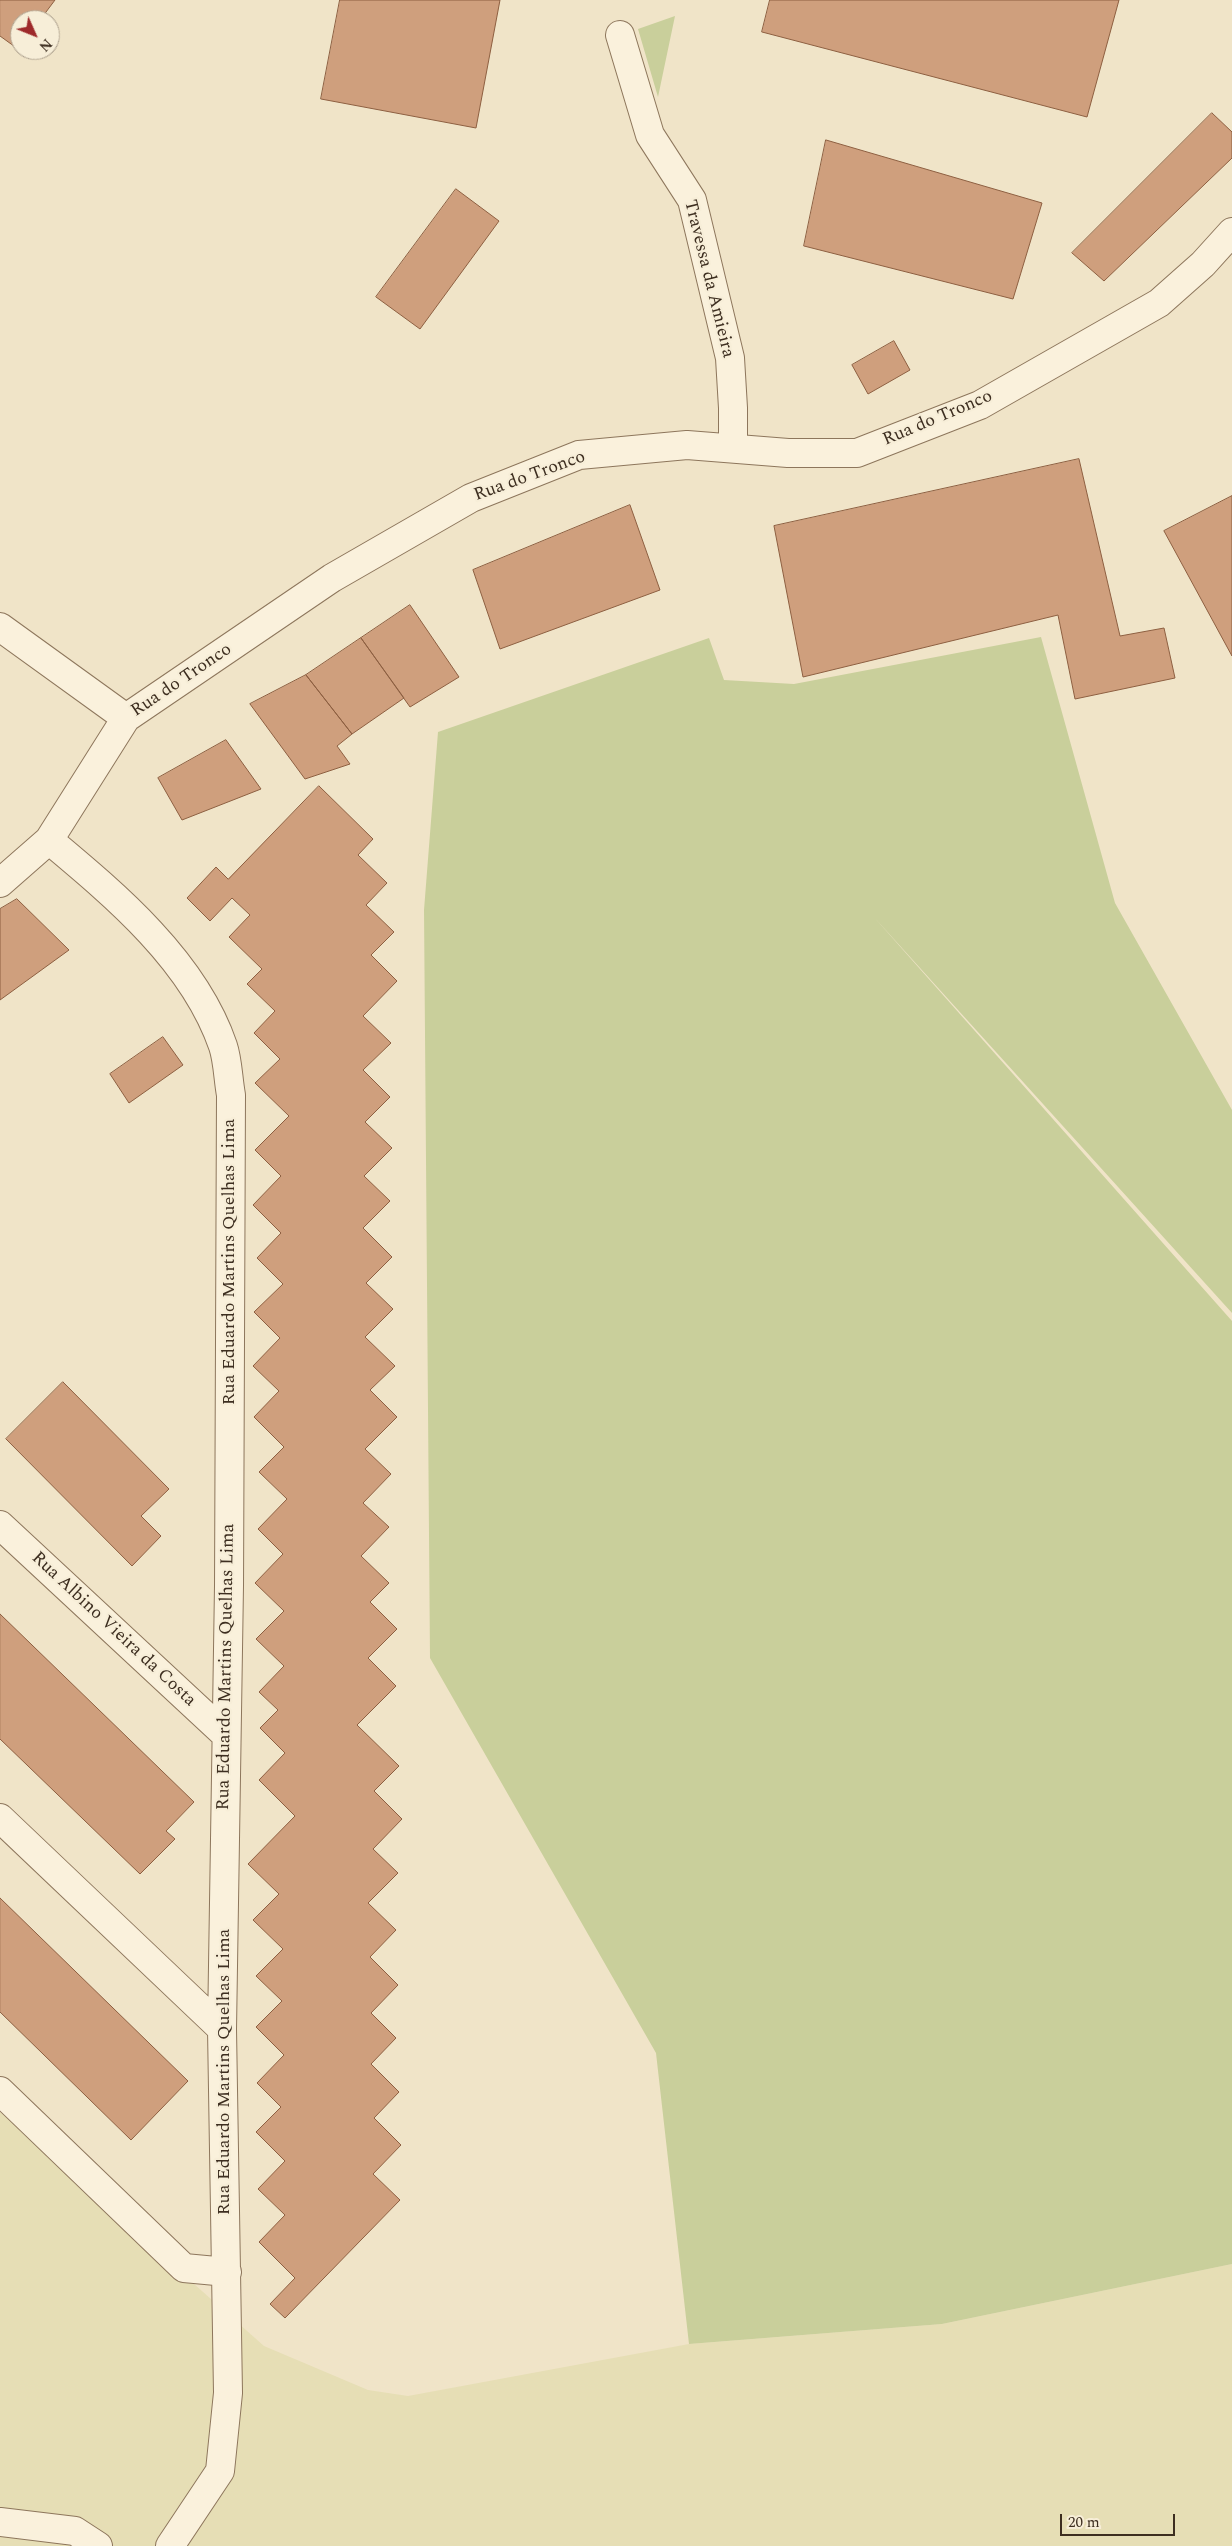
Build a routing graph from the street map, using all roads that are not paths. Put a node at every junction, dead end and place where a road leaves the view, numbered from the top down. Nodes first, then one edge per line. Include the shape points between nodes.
1 (620, 35) dead end
2 (1232, 232) edge
3 (733, 447) junction
4 (0, 627) edge
5 (126, 718) junction
6 (49, 840) junction
7 (0, 883) edge
8 (0, 1525) edge
9 (226, 1735) junction
10 (0, 1818) edge
11 (222, 2029) junction
12 (0, 2091) edge
13 (227, 2272) junction
14 (0, 2522) edge
15 (98, 2546) edge
16 (170, 2546) edge

1 - 3 street, Travessa da Amieira via 650,135 692,200 730,358
2 - 3 street, Rua do Tronco via 1203,264 1159,303 980,405 857,453 788,453
3 - 5 street, Rua do Tronco via 688,445 579,455 471,498 332,578
4 - 5 street
5 - 6 street, Rua do Tronco
6 - 7 street, Rua do Tronco
6 - 9 street, Rua Eduardo Martins Quelhas Lima via 170,952 202,997 223,1047 231,1095
8 - 9 street, Rua Albino Vieira da Costa
9 - 11 street, Rua Eduardo Martins Quelhas Lima
10 - 11 street
11 - 13 street, Rua Eduardo Martins Quelhas Lima
12 - 13 street via 184,2268
13 - 16 street, Rua Eduardo Martins Quelhas Lima via 228,2393 220,2471
14 - 15 street via 75,2531

